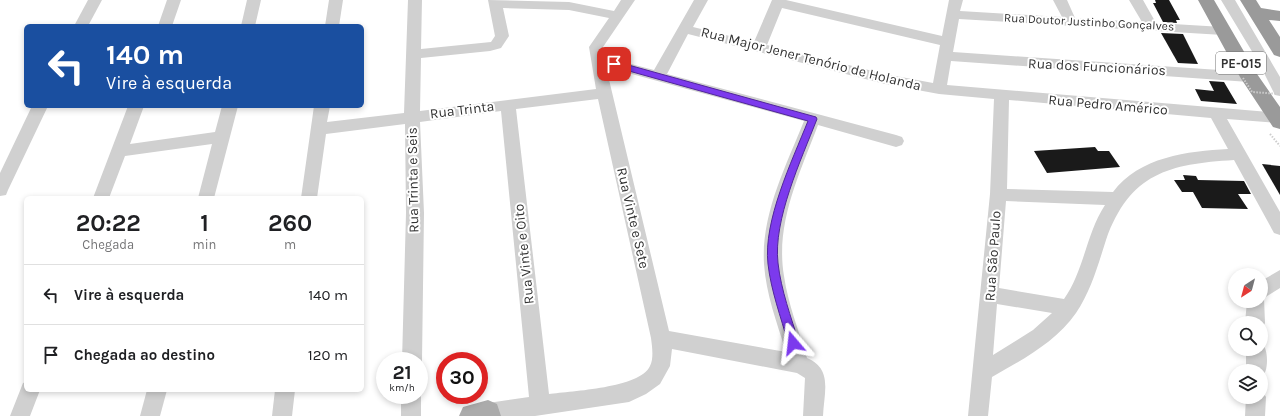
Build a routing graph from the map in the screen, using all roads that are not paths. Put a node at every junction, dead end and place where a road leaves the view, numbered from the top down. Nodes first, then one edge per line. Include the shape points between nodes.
1 (95, 0) edge
2 (174, 0) edge
3 (254, 0) edge
4 (336, 0) edge
5 (416, 0) edge
6 (628, 0) edge
7 (701, 0) edge
8 (956, 0) edge
9 (1060, 0) edge
10 (1136, 0) edge
11 (1206, 0) edge
12 (1228, 0) edge
13 (495, 2) edge
14 (779, 2) edge
15 (1251, 6) edge
16 (954, 15) junction
17 (618, 16) junction
18 (1280, 16) edge
19 (1070, 21) junction
20 (82, 24) edge
21 (166, 24) edge
22 (248, 24) edge
23 (332, 24) edge
24 (1151, 25) junction
25 (684, 29) junction
26 (1223, 30) junction
27 (947, 42) junction
28 (759, 47) junction
29 (1280, 51) edge
30 (415, 54) junction
31 (944, 56) junction
32 (599, 60) junction
33 (1266, 63) junction
34 (658, 76) junction
35 (1246, 78) junction
36 (1280, 79) edge
37 (938, 89) junction
38 (1280, 91) edge
39 (604, 93) junction
40 (1002, 96) junction
41 (508, 104) junction
42 (39, 108) edge
43 (135, 108) edge
44 (229, 108) edge
45 (322, 108) edge
46 (1217, 114) junction
47 (412, 116) junction
48 (813, 119) junction
49 (1278, 120) edge
50 (319, 129) junction
51 (221, 137) junction
52 (896, 141) dead end
53 (119, 151) junction
54 (1239, 154) junction
55 (0, 190) edge
56 (998, 194) junction
57 (103, 196) edge
58 (206, 196) edge
59 (309, 196) edge
60 (1116, 198) junction
61 (1280, 228) edge
62 (1280, 278) edge
63 (1268, 286) edge
64 (990, 295) junction
65 (1069, 308) junction
66 (661, 338) junction
67 (412, 352) edge
68 (799, 364) junction
69 (983, 371) junction
70 (29, 392) edge
71 (156, 392) edge
72 (285, 392) edge
73 (411, 404) edge
74 (540, 404) junction
75 (1256, 404) edge
76 (483, 415) edge
77 (20, 416) edge
78 (150, 416) edge
79 (282, 416) edge
80 (411, 416) edge
81 (814, 416) edge
82 (978, 416) edge
83 (1255, 416) edge

1 - 20 street
2 - 21 street
3 - 22 street
4 - 23 street
5 - 30 street, Rua Trinta e Seis
6 - 17 street, Rua Vinte e Sete
7 - 25 street
8 - 16 street
9 - 19 street
10 - 24 street
11 - 26 highway, PE-015
12 - 33 street
13 - 17 street via 569,6
13 - 30 street via 502,36 496,45
14 - 27 street
14 - 28 street
15 - 18 highway
15 - 29 highway, PE-015
16 - 19 street, Rua Doutor Justinbo Gonçalves
16 - 27 street
17 - 32 street, Rua Vinte e Sete via 596,47 595,52
19 - 24 street, Rua Doutor Justinbo Gonçalves
24 - 26 street, Rua Doutor Justinbo Gonçalves
25 - 28 street, Rua Major Jener Tenório de Holanda
25 - 34 street
26 - 35 highway, PE-015
27 - 31 street
28 - 37 street, Rua Major Jener Tenório de Holanda
30 - 47 street, Rua Trinta e Seis
31 - 35 street, Rua dos Funcionários
31 - 37 street
32 - 34 street
32 - 39 street, Rua Vinte e Sete
33 - 36 street
33 - 38 street
34 - 48 street
35 - 49 highway, PE-015
37 - 40 street, Rua Pedro Américo
39 - 41 street, Rua Trinta
39 - 66 street, Rua Vinte e Sete
40 - 46 street, Rua Pedro Américo
40 - 56 street, Rua São Paulo
41 - 47 street, Rua Trinta
41 - 74 street, Rua Vinte e Oito
42 - 55 street
43 - 53 street
44 - 51 street
45 - 50 street
46 - 49 street, Rua Pedro Américo
46 - 54 street
47 - 50 street, Rua Trinta
47 - 67 street, Rua Trinta e Seis via 415,213
48 - 52 street
48 - 68 street via 786,188 773,236 773,262 780,301
50 - 59 street
51 - 53 street
51 - 58 street
53 - 57 street
54 - 60 street via 1195,156 1170,161 1131,184
54 - 61 street
56 - 60 street via 1019,197
56 - 64 street, Rua São Paulo
60 - 65 street via 1101,228 1089,265
62 - 63 street
64 - 65 street
64 - 69 street, Rua São Paulo
65 - 69 street via 1044,334
66 - 68 street
66 - 74 street, Rua Vinte e Sete via 662,362 656,375 646,384 629,392
68 - 81 street via 810,369 815,375
69 - 82 street, Rua São Paulo
70 - 77 street
71 - 78 street
72 - 79 street
73 - 80 street
74 - 76 street
75 - 83 street

